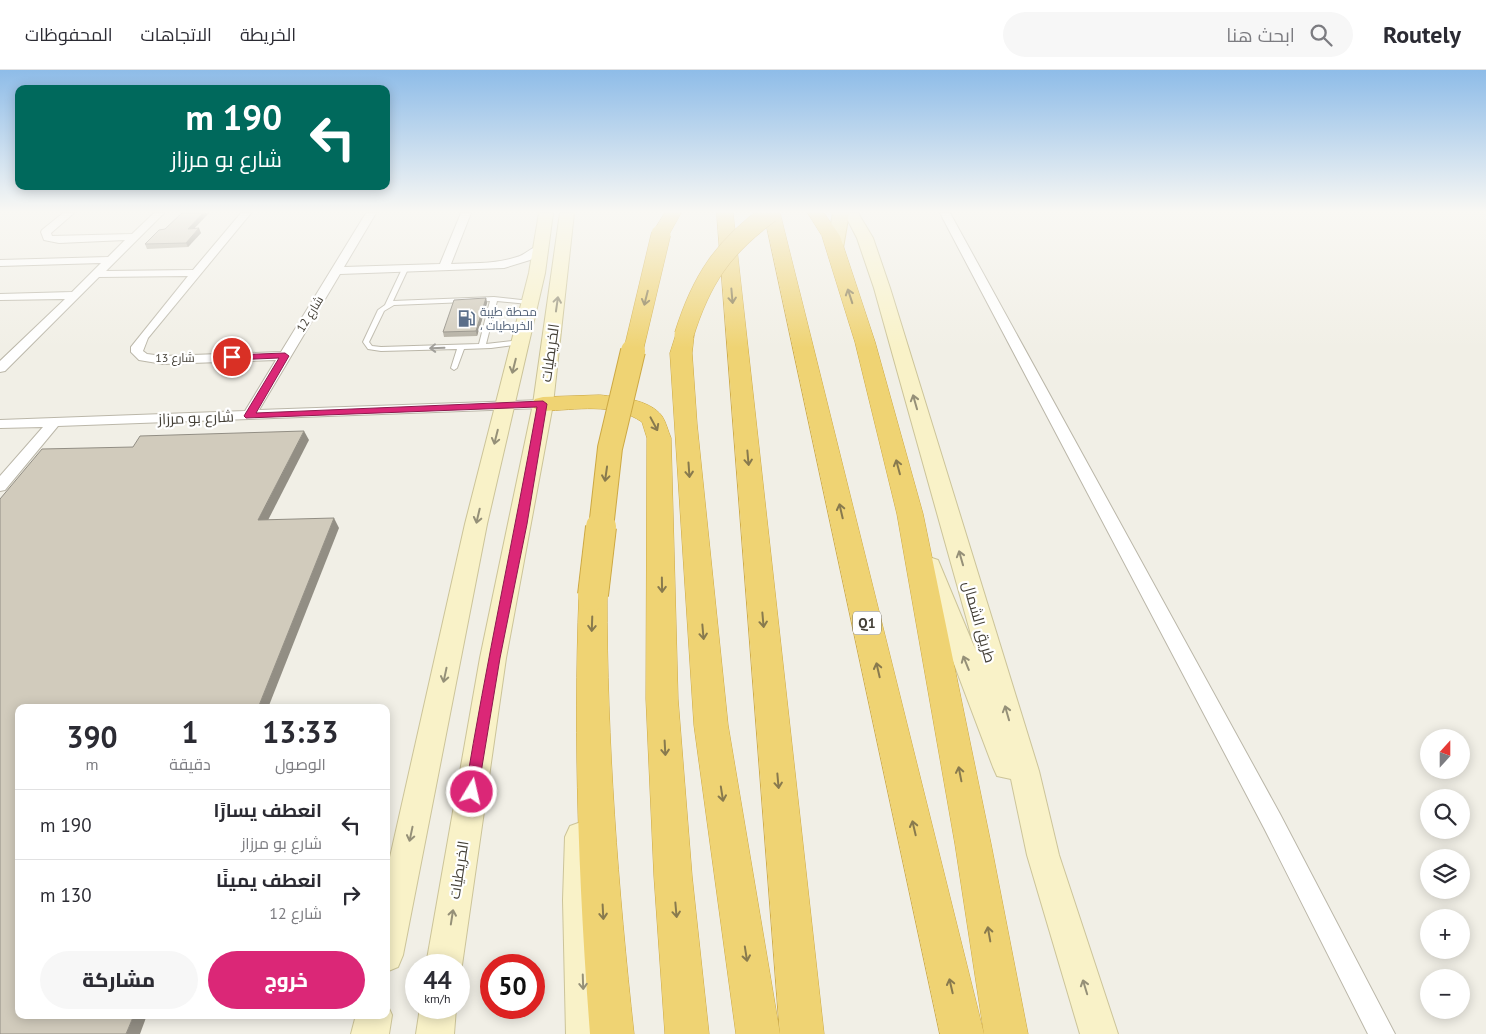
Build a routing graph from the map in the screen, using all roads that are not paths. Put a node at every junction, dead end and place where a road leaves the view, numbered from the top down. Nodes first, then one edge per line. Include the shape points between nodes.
1 (209, 258) edge
2 (345, 258) edge
3 (448, 258) edge
4 (526, 258) edge
5 (539, 258) edge
6 (563, 258) edge
7 (654, 258) edge
8 (719, 258) edge
9 (728, 258) edge
10 (781, 258) edge
11 (838, 258) edge
12 (872, 258) edge
13 (969, 258) edge
14 (109, 260) joint
15 (0, 263) edge
16 (504, 265) junction
17 (444, 267) junction
18 (405, 269) junction
19 (337, 271) junction
20 (196, 273) junction
21 (537, 273) junction
22 (95, 274) junction
23 (73, 295) junction
24 (0, 297) edge
25 (494, 299) junction
26 (528, 302) junction
27 (388, 305) junction
28 (520, 342) junction
29 (482, 346) junction
30 (461, 347) junction
31 (285, 356) junction
32 (0, 368) edge
33 (454, 368) dead end
34 (543, 404) junction
35 (504, 406) junction
36 (249, 416) junction
37 (54, 422) junction
38 (0, 424) edge
39 (0, 486) edge
40 (910, 514) junction
41 (591, 654) junction
42 (1043, 855) junction
43 (390, 936) edge
44 (446, 954) edge
45 (373, 1019) edge
46 (437, 1019) edge
47 (370, 1034) edge
48 (435, 1034) edge
49 (585, 1034) edge
50 (612, 1034) edge
51 (687, 1034) edge
52 (758, 1034) edge
53 (802, 1034) edge
54 (962, 1034) edge
55 (1006, 1034) edge
56 (1099, 1034) edge
57 (1382, 1034) edge

1 - 20 street, شارع 13
2 - 19 street, شارع 12
3 - 17 street
4 - 16 street
5 - 21 main road, الخريطيات
34 -> 6 main road, الخريطيات
7 -> 41 highway, bridge via 610,448 593,595
8 -> 52 highway, bridge via 692,303 681,353 711,725
9 -> 53 highway
54 -> 10 highway, Q1
40 -> 11 highway via 865,342
42 -> 12 main road, طريق الشمال via 1024,771
13 - 57 street
14 - 15 street
14 - 22 street
16 - 17 street
16 - 21 street
17 - 18 street
18 - 19 street
18 - 27 lane
19 - 31 street, شارع 12
20 - 22 street
20 - 31 street, شارع 13 via 143,337 137,347 139,355 163,360
21 - 26 main road, الخريطيات
22 - 23 street
23 - 24 street
23 - 32 street
25 - 26 lane
25 - 27 lane
25 - 29 lane
26 - 28 main road, الخريطيات
30 -> 27 lane via 370,348 366,342 381,310
28 - 29 lane
28 -> 35 main road, الخريطيات
29 - 30 lane
30 - 33 lane
31 - 36 street, شارع 12
34 - 35 street, شارع بو مرزاز
44 -> 34 main road, الخريطيات via 493,658
34 -> 51 highway via 608,403 630,407 652,419 660,438 662,699 672,876
35 - 36 street, شارع بو مرزاز
35 -> 43 main road, الخريطيات via 474,533
36 - 37 street, شارع بو مرزاز
37 - 38 street, شارع بو مرزاز
37 - 39 street
42 -> 40 main road
55 -> 40 highway
41 -> 49 main road via 583,726 581,821
41 -> 50 highway via 597,818
56 -> 42 main road, طريق الشمال
45 - 47 main road
46 - 48 main road

